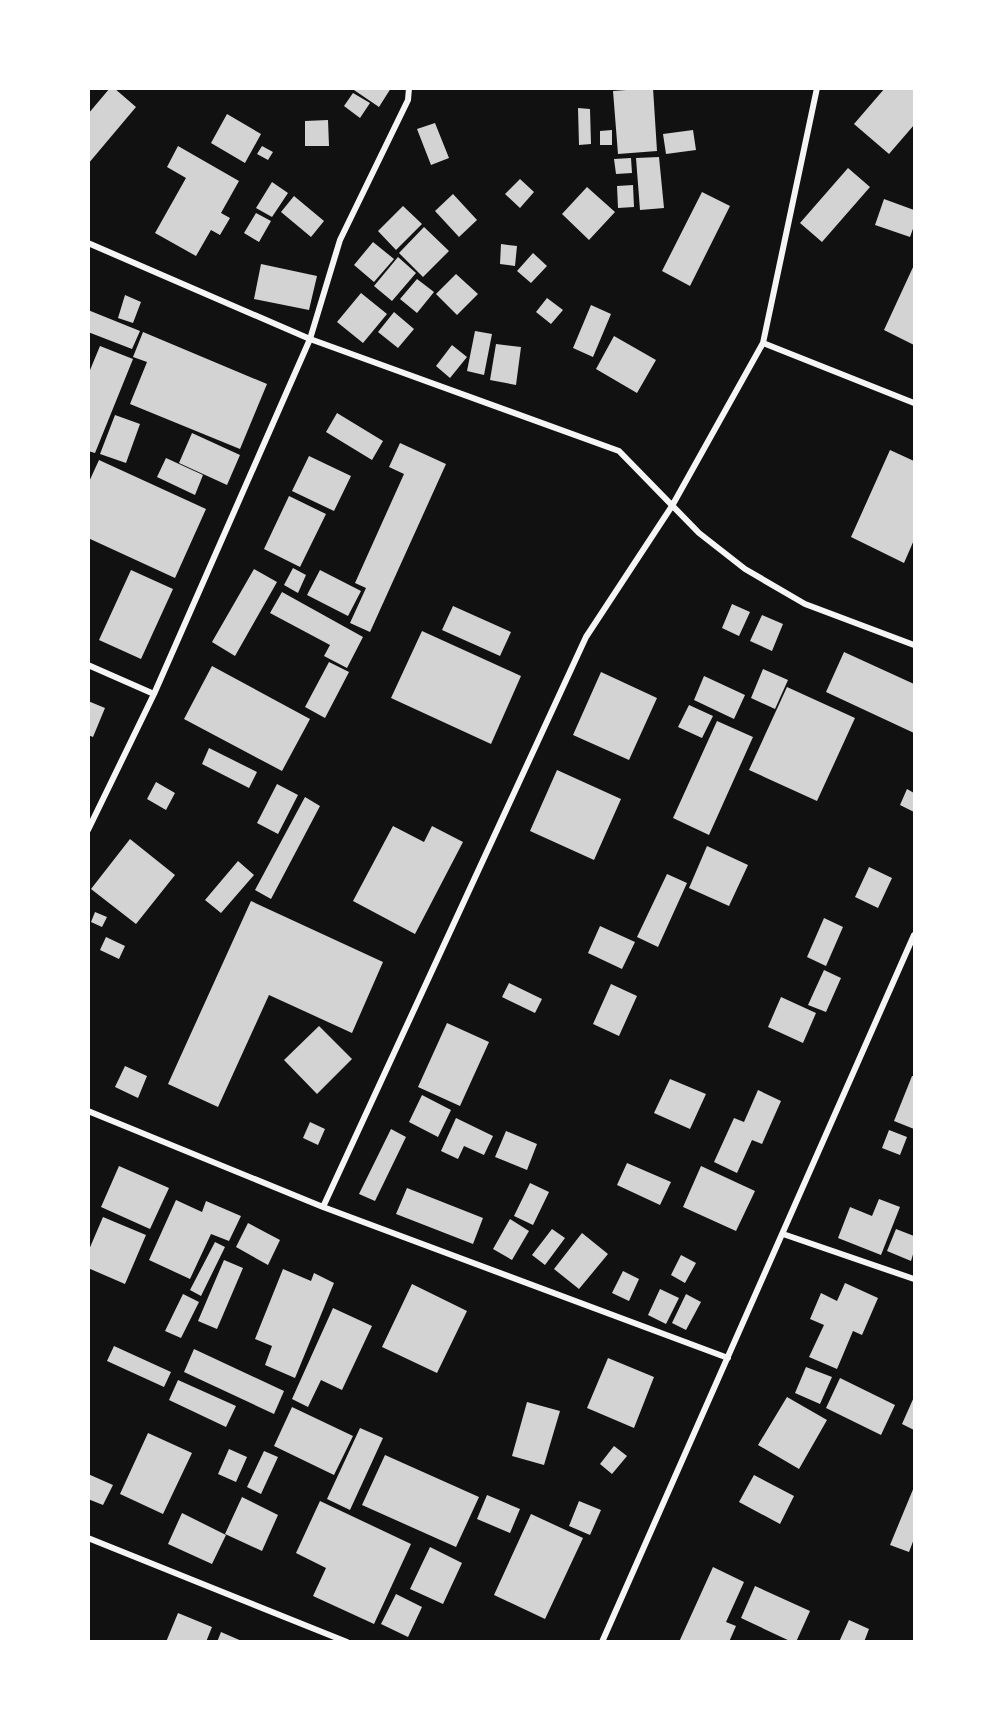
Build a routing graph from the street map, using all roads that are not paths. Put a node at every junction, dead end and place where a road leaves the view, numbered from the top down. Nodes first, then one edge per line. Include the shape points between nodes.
1 (410, 88) edge
2 (817, 88) edge
3 (88, 243) edge
4 (310, 339) junction
5 (763, 343) junction
6 (915, 403) edge
7 (672, 506) junction
8 (915, 645) edge
9 (88, 665) edge
10 (154, 694) junction
11 (88, 830) edge
12 (915, 935) edge
13 (88, 1111) edge
14 (323, 1207) junction
15 (783, 1234) junction
16 (915, 1278) edge
17 (728, 1358) junction
18 (88, 1538) edge
19 (347, 1641) edge
20 (602, 1641) edge

1 - 4 street via 408,100 340,240
2 - 5 street
3 - 4 street
4 - 7 street via 619,451
4 - 10 street
5 - 6 street
5 - 7 street
7 - 8 street via 745,569 805,604
7 - 14 street via 586,637
9 - 10 street
10 - 11 street
12 - 15 street
13 - 14 street
14 - 17 street
15 - 16 street
15 - 17 street
17 - 20 street
18 - 19 street

